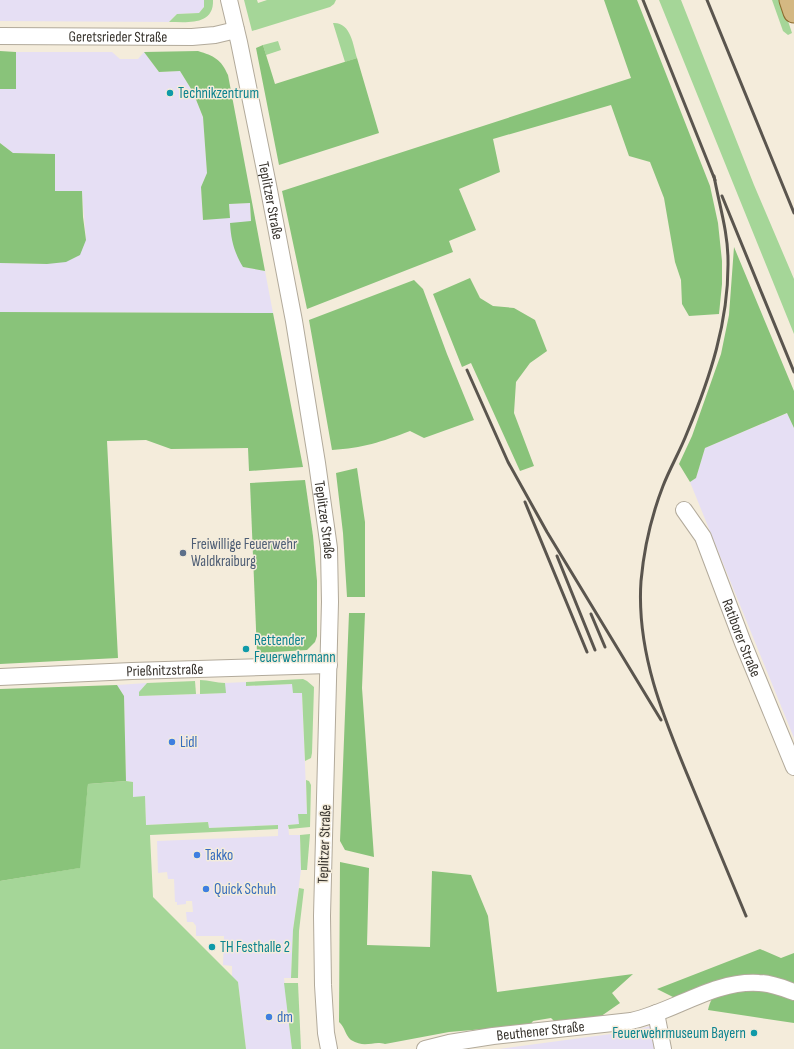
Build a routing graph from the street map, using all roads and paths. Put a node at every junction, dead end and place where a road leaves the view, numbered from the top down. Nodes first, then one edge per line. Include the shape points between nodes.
1 (229, 0) edge
2 (790, 0) edge
3 (794, 12) edge
4 (236, 30) junction
5 (0, 36) edge
6 (684, 510) dead end
7 (329, 665) junction
8 (0, 677) edge
9 (794, 767) edge
10 (794, 992) edge
11 (656, 1013) junction
12 (329, 1049) edge
13 (425, 1049) edge
14 (663, 1049) edge

1 - 4 street, Teplitzer Straße
2 - 3 main road
4 - 5 street, Geretsrieder Straße via 192,37
4 - 7 street, Teplitzer Straße via 294,321 319,472 329,548
6 - 9 street, Ratiborer Straße via 703,536 743,643
7 - 8 street, Prießnitzstraße
7 - 12 street, Teplitzer Straße via 322,916 326,1033
10 - 11 street, Beuthener Straße via 772,984 749,982 711,991
11 - 13 street, Beuthener Straße via 630,1021 493,1036
11 - 14 street

